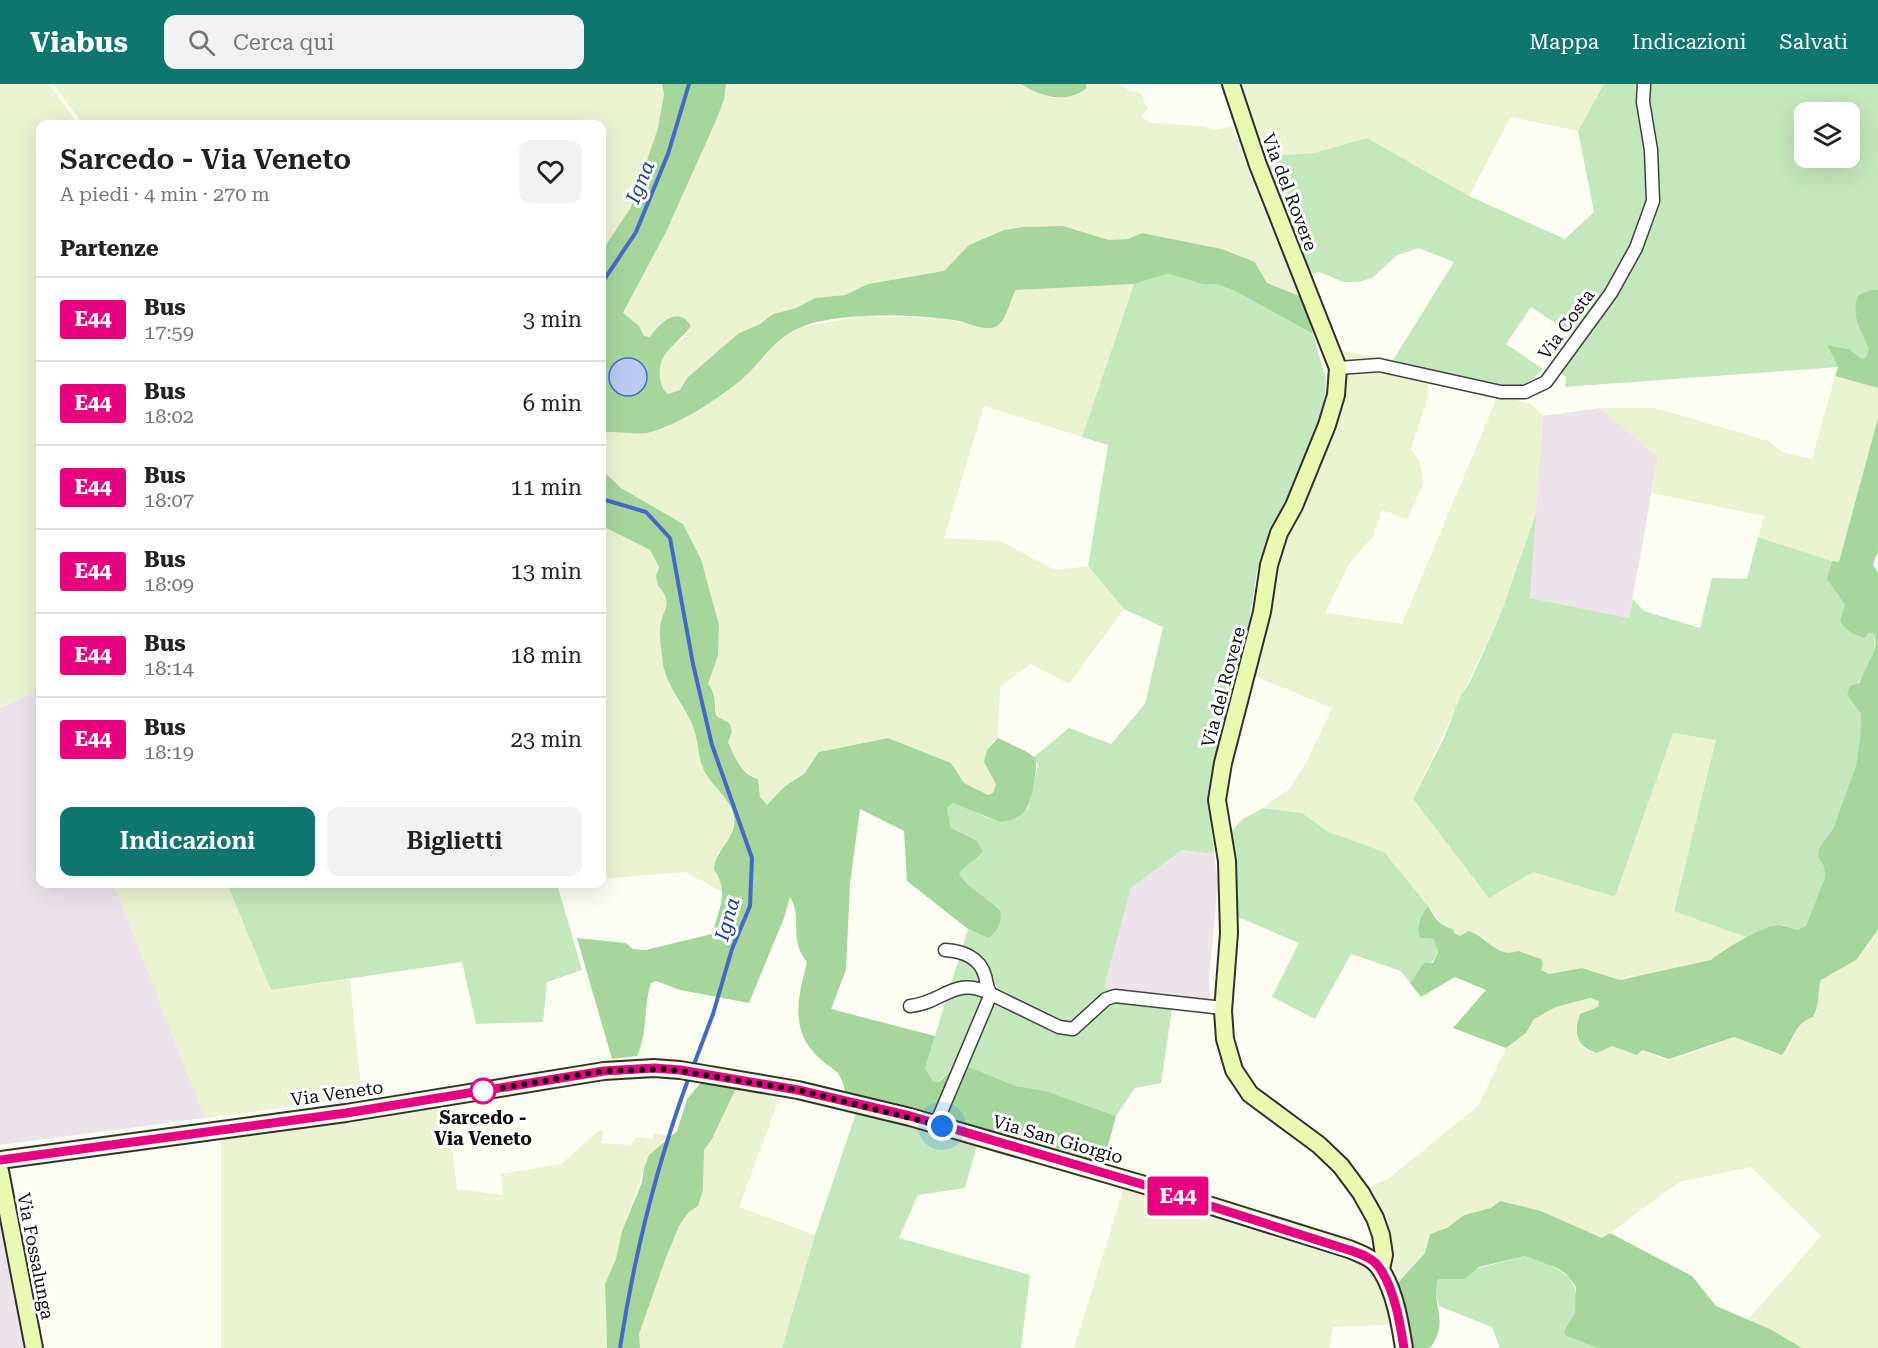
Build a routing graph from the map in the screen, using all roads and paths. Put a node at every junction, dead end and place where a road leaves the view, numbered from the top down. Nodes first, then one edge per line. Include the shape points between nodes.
1 (1231, 84) edge
2 (1644, 84) edge
3 (1338, 368) junction
4 (945, 951) dead end
5 (991, 994) junction
6 (910, 1006) dead end
7 (1223, 1008) junction
8 (680, 1070) joint
9 (936, 1124) junction
10 (0, 1160) edge
11 (0, 1171) edge
12 (1381, 1269) junction
13 (34, 1348) edge
14 (1404, 1348) edge

1 - 3 street, Via del Rovere via 1258,165
2 - 3 street, Via Costa via 1653,201 1636,248 1611,293 1546,382 1526,392 1501,392 1379,365
3 - 7 street, Via del Rovere via 1327,425 1279,533 1269,565 1262,612 1223,763 1217,800 1227,861 1229,933
4 - 5 street via 976,960
5 - 6 street via 969,986
5 - 7 street via 1059,1027 1073,1029 1106,999 1116,996
5 - 9 street
7 - 12 street, Via del Rovere via 1225,1040 1234,1070 1250,1094 1341,1166 1375,1218 1384,1255
8 - 9 street, Via San Giorgio via 798,1090
8 - 10 street, Via Veneto via 604,1071 346,1113
9 - 12 street, Via San Giorgio via 1349,1250 1368,1257
11 - 13 street, Via Fossalunga
12 - 14 street, Via del Rovere via 1395,1305

